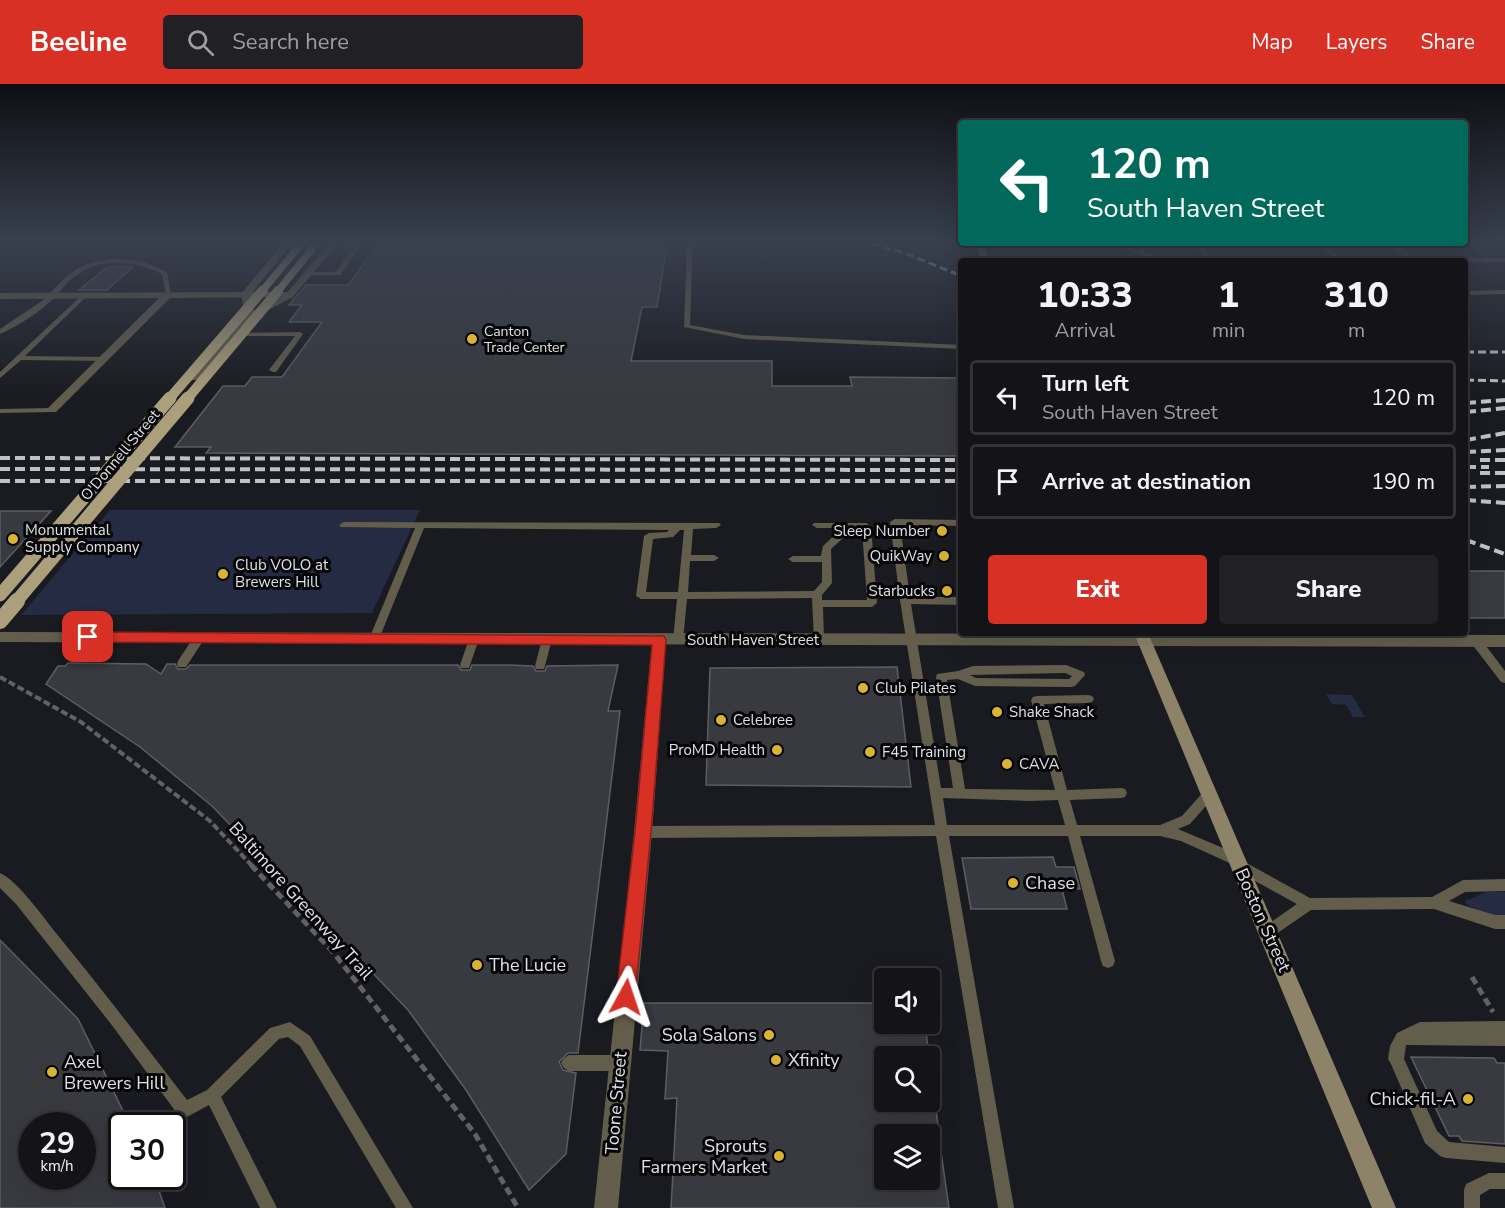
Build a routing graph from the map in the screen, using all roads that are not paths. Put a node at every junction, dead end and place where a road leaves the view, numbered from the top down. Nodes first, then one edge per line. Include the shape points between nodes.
1 (55, 293) edge
2 (261, 293) edge
3 (276, 293) edge
4 (688, 293) edge
5 (246, 294) junction
6 (168, 295) junction
7 (290, 295) joint
8 (0, 296) edge
9 (84, 296) junction
10 (52, 297) junction
11 (246, 318) junction
12 (0, 332) edge
13 (232, 334) junction
14 (958, 347) edge
15 (18, 358) junction
16 (104, 359) junction
17 (273, 370) dead end
18 (0, 376) edge
19 (52, 410) joint
20 (0, 411) edge
21 (958, 523) edge
22 (344, 525) dead end
23 (422, 525) junction
24 (716, 525) dead end
25 (817, 525) dead end
26 (689, 526) junction
27 (850, 526) junction
28 (677, 527) junction
29 (687, 558) junction
30 (714, 558) dead end
31 (794, 559) dead end
32 (826, 559) junction
33 (683, 596) junction
34 (0, 597) edge
35 (817, 599) junction
36 (905, 600) junction
37 (958, 601) edge
38 (0, 621) edge
39 (1142, 636) edge
40 (0, 637) edge
41 (199, 638) junction
42 (374, 639) junction
43 (474, 639) junction
44 (547, 639) junction
45 (669, 640) junction
46 (819, 640) junction
47 (911, 641) junction
48 (1476, 641) junction
49 (1505, 641) edge
50 (182, 664) dead end
51 (465, 665) dead end
52 (540, 666) dead end
53 (1080, 675) dead end
54 (1505, 679) edge
55 (1088, 699) dead end
56 (935, 793) junction
57 (960, 793) junction
58 (1121, 793) dead end
59 (1209, 794) junction
60 (1065, 795) junction
61 (941, 830) junction
62 (1074, 830) junction
63 (1160, 830) junction
64 (643, 832) junction
65 (1238, 863) junction
66 (0, 879) edge
67 (1505, 885) edge
68 (1434, 903) junction
69 (1309, 904) junction
70 (1505, 922) edge
71 (1269, 932) junction
72 (1108, 961) dead end
73 (1502, 1024) edge
74 (1402, 1038) junction
75 (1505, 1040) edge
76 (568, 1064) dead end
77 (620, 1064) junction
78 (212, 1095) junction
79 (1505, 1155) edge
80 (1505, 1181) edge
81 (269, 1208) edge
82 (405, 1208) edge
83 (606, 1208) edge
84 (1006, 1208) edge
85 (1384, 1208) edge
86 (1472, 1208) edge

1 - 10 lane
2 - 34 main road, O'Donnell Street, bridge
3 - 38 main road, O'Donnell Street, bridge
4 - 14 lane via 686,326 744,337
5 - 6 street
5 - 7 street
5 - 11 street
6 - 9 street
6 - 16 street
7 - 11 street, O'Donnell Street
8 - 10 street
9 - 10 street
9 - 15 lane
10 - 12 lane
11 - 13 street, O'Donnell Street
13 - 17 lane via 300,334
13 - 34 street, O'Donnell Street
15 - 16 lane
15 - 18 lane
16 - 19 street
19 - 20 lane
21 - 36 lane via 895,522
22 - 23 lane
23 - 28 lane
23 - 42 lane
24 - 26 lane
25 - 27 lane
26 - 28 lane
26 - 29 lane
27 - 32 lane via 826,548
27 - 35 lane via 866,526 872,603
28 - 33 lane via 670,535 649,536 641,596
29 - 30 lane
29 - 33 lane
31 - 32 lane
32 - 35 lane via 827,583
33 - 35 lane
33 - 45 lane
35 - 46 lane
36 - 37 lane
36 - 47 lane
39 - 47 street, South Haven Street
39 - 48 street, South Haven Street
39 - 59 main road, Boston Street
40 - 41 street, South Haven Street
41 - 42 street, South Haven Street
41 - 50 lane
42 - 43 street, South Haven Street
43 - 44 street, South Haven Street
43 - 51 lane
44 - 45 street, South Haven Street
44 - 52 lane
45 - 46 street, South Haven Street
45 - 64 street, Toone Street
46 - 47 street, South Haven Street
47 - 56 lane
48 - 49 street, South Haven Street
48 - 54 lane
53 - 57 lane via 1071,683 975,682 959,675 941,677
55 - 60 lane via 1037,700
56 - 57 lane
56 - 61 lane
57 - 60 lane
58 - 60 lane
59 - 63 lane via 1186,820
59 - 65 main road, Boston Street
60 - 62 lane
61 - 62 lane
61 - 64 lane
61 - 84 lane
62 - 63 lane
62 - 72 lane
63 - 65 lane via 1184,836
64 - 77 street, Toone Street
65 - 69 lane
65 - 71 main road, Boston Street
66 - 78 lane via 21,900 185,1110
67 - 68 lane via 1463,886
68 - 69 lane
68 - 70 lane
69 - 71 lane
71 - 85 main road, Boston Street
73 - 74 lane via 1420,1029
74 - 75 lane
74 - 79 lane via 1396,1059 1431,1137 1446,1150
76 - 77 lane
77 - 83 street, Toone Street
78 - 81 lane
78 - 82 lane via 275,1033 290,1029 305,1041
80 - 86 lane via 1489,1181 1472,1190

